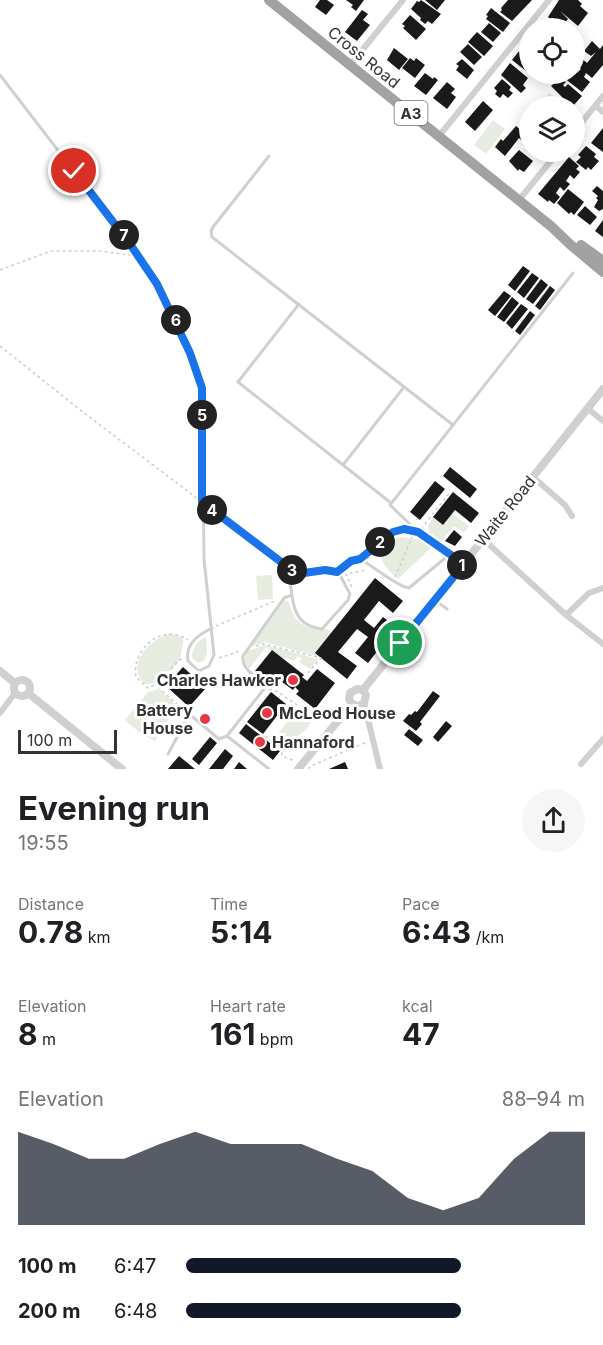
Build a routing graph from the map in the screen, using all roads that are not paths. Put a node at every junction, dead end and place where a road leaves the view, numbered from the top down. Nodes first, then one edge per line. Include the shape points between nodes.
1 (268, 0) edge
2 (403, 0) edge
3 (549, 0) edge
4 (350, 65) junction
5 (0, 75) edge
6 (603, 96) edge
7 (596, 106) junction
8 (603, 112) edge
9 (585, 119) edge
10 (439, 136) junction
11 (269, 156) dead end
12 (550, 162) edge
13 (519, 200) junction
14 (552, 227) junction
15 (603, 261) edge
16 (603, 272) edge
17 (573, 273) dead end
18 (299, 304) junction
19 (404, 387) junction
20 (603, 389) edge
21 (587, 408) junction
22 (603, 421) edge
23 (453, 426) junction
24 (343, 465) junction
25 (533, 477) junction
26 (392, 504) junction
27 (572, 516) dead end
28 (417, 532) junction
29 (483, 539) junction
30 (450, 554) junction
31 (360, 559) junction
32 (464, 564) junction
33 (337, 572) junction
34 (603, 588) edge
35 (292, 595) junction
36 (435, 600) junction
37 (447, 609) dead end
38 (566, 615) junction
39 (212, 628) junction
40 (603, 644) edge
41 (0, 671) edge
42 (15, 683) junction
43 (363, 690) junction
44 (15, 693) junction
45 (28, 693) junction
46 (364, 703) junction
47 (352, 704) junction
48 (182, 708) road end
49 (0, 713) edge
50 (189, 715) junction
51 (227, 736) junction
52 (603, 739) edge
53 (168, 754) dead end
54 (581, 764) dead end
55 (296, 765) edge
56 (122, 769) edge
57 (269, 769) edge
58 (380, 769) edge

1 - 4 highway, Cross Road / A3
2 - 4 street
3 - 10 street
4 - 10 highway, Cross Road / A3
5 - 39 lane via 139,256 190,353 202,388 204,559
6 - 7 street
7 - 8 street
7 - 9 street
10 - 13 highway, Cross Road / A3
11 - 18 lane via 211,231 212,237
12 - 13 street
13 - 14 highway, Cross Road / A3
14 - 15 highway, Cross Road / A3
14 - 16 highway, Cross Road / A3
17 - 23 lane
18 - 19 lane
18 - 24 lane via 238,382
19 - 23 lane
19 - 24 lane
20 - 21 street, Waite Road
21 - 22 street
21 - 25 street, Waite Road
23 - 26 lane
24 - 26 lane
25 - 27 street via 566,505
25 - 29 street, Waite Road
26 - 28 lane
28 - 30 lane
28 - 31 lane via 393,532
29 - 32 street, Waite Road
29 - 38 street
30 - 31 lane via 409,588 401,587
30 - 32 lane
31 - 33 lane
32 - 36 street, Waite Road
33 - 35 lane via 297,574 290,583
33 - 35 lane via 350,598 322,629 299,619
34 - 38 street via 589,593
35 - 51 lane via 284,598 243,656 246,669 267,685
36 - 37 lane
36 - 43 street, Waite Road
38 - 40 street
39 - 39 lane via 192,643 187,658 199,671 213,660
41 - 42 street
42 - 44 street
42 - 45 street via 25,680 30,688
43 - 46 street
43 - 47 street via 357,688 350,693
44 - 45 street
44 - 49 street
45 - 56 street
46 - 47 street
46 - 58 street
47 - 55 street
48 - 50 lane
50 - 51 lane via 219,740
50 - 53 lane
51 - 57 lane
52 - 54 street

